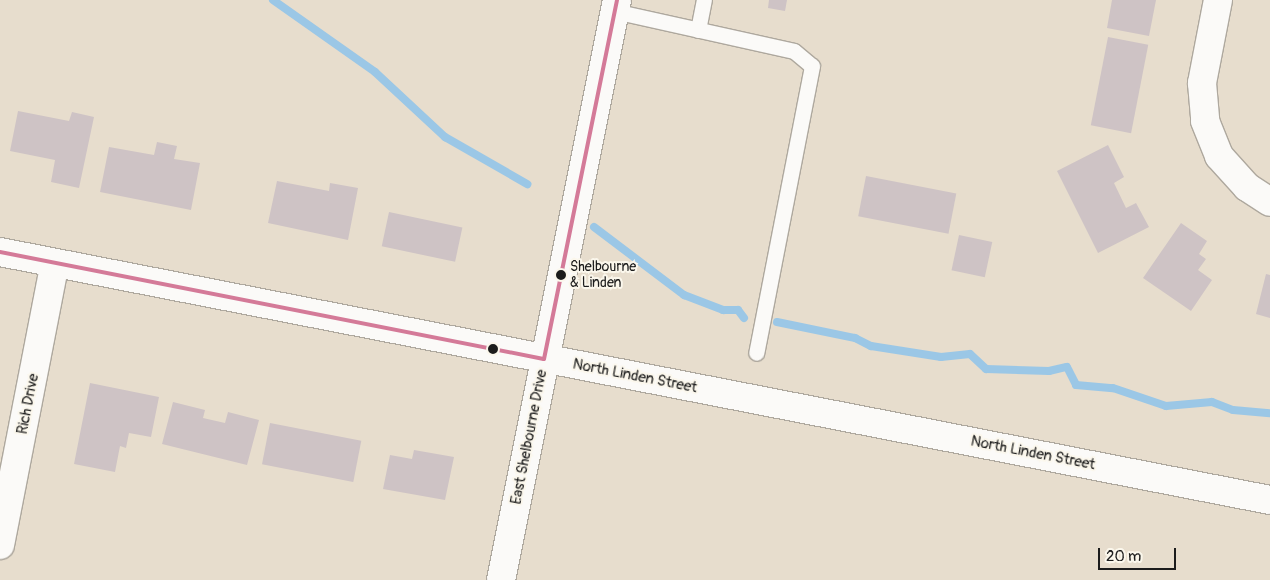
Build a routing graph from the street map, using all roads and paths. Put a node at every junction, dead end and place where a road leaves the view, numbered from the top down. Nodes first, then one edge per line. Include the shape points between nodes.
1 (704, 0) edge
2 (1218, 0) edge
3 (616, 6) edge
4 (698, 30) junction
5 (1270, 202) edge
6 (0, 252) edge
7 (55, 263) junction
8 (756, 353) dead end
9 (544, 359) junction
10 (1270, 500) edge
11 (0, 545) edge
12 (501, 580) edge

1 - 4 lane
2 - 5 main road via 1201,102 1210,139 1233,173
3 - 4 lane
3 - 9 main road, East Shelbourne Drive
4 - 8 lane via 794,51 812,66
6 - 7 main road, North Linden Street
7 - 9 main road, North Linden Street
7 - 11 main road, Rich Drive
9 - 10 main road, North Linden Street
9 - 12 main road, East Shelbourne Drive

